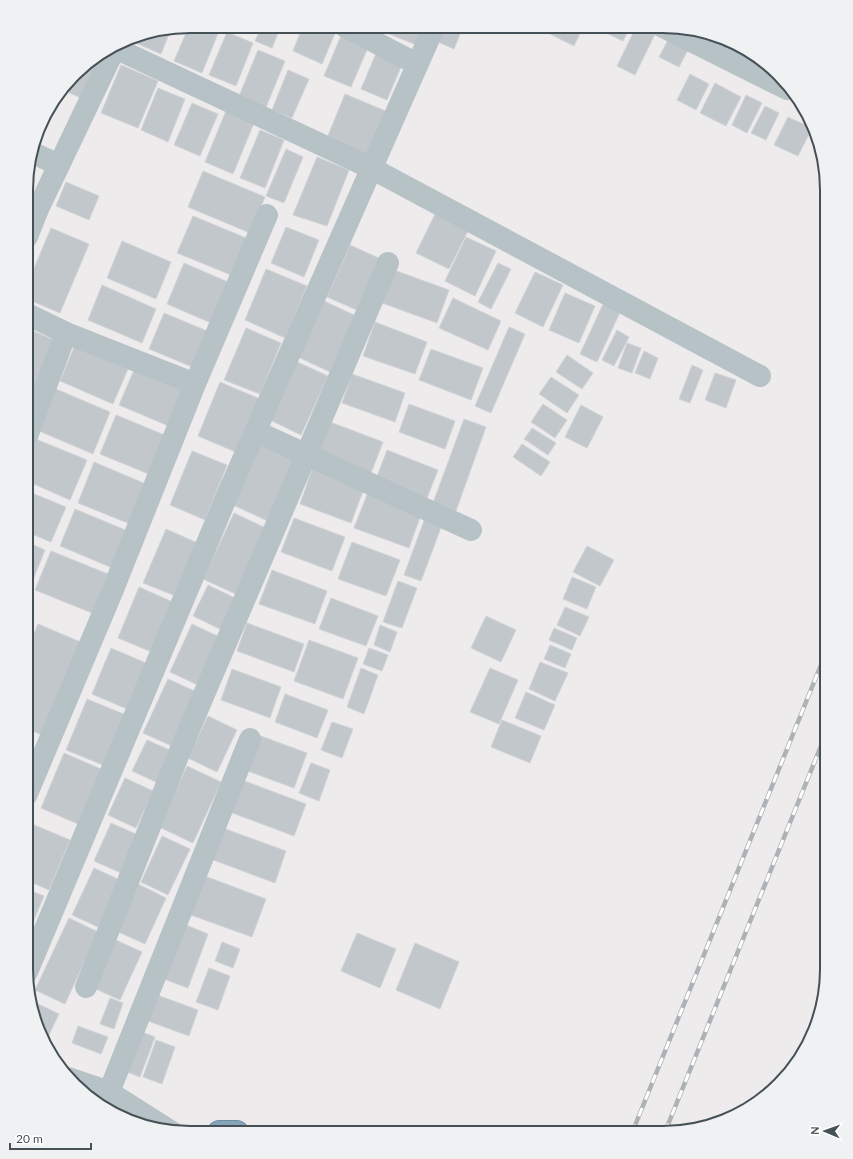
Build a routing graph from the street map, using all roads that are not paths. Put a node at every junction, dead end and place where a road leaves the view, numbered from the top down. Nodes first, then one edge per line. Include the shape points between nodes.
1 (357, 33) edge
2 (431, 33) edge
3 (675, 33) edge
4 (119, 50) edge
5 (112, 54) edge
6 (417, 64) junction
7 (781, 87) edge
8 (37, 155) edge
9 (59, 165) junction
10 (370, 168) junction
11 (267, 215) dead end
12 (33, 222) edge
13 (388, 263) dead end
14 (33, 317) edge
15 (66, 333) junction
16 (760, 376) dead end
17 (195, 384) junction
18 (33, 420) edge
19 (255, 431) junction
20 (307, 454) junction
21 (471, 530) dead end
22 (250, 739) dead end
23 (33, 779) edge
24 (33, 958) edge
25 (86, 987) dead end
26 (82, 1083) edge
27 (109, 1092) junction
28 (157, 1122) edge

1 - 6 street
2 - 6 street
3 - 7 street
4 - 10 street
5 - 9 street
6 - 10 street
8 - 9 street
9 - 12 street
10 - 16 street
10 - 19 street
11 - 17 street
13 - 20 street
14 - 15 street
15 - 17 street
15 - 18 street
17 - 23 street via 112,592
19 - 20 street
19 - 24 street
20 - 21 street
20 - 25 street via 182,746
22 - 27 street
26 - 27 street
27 - 28 street

